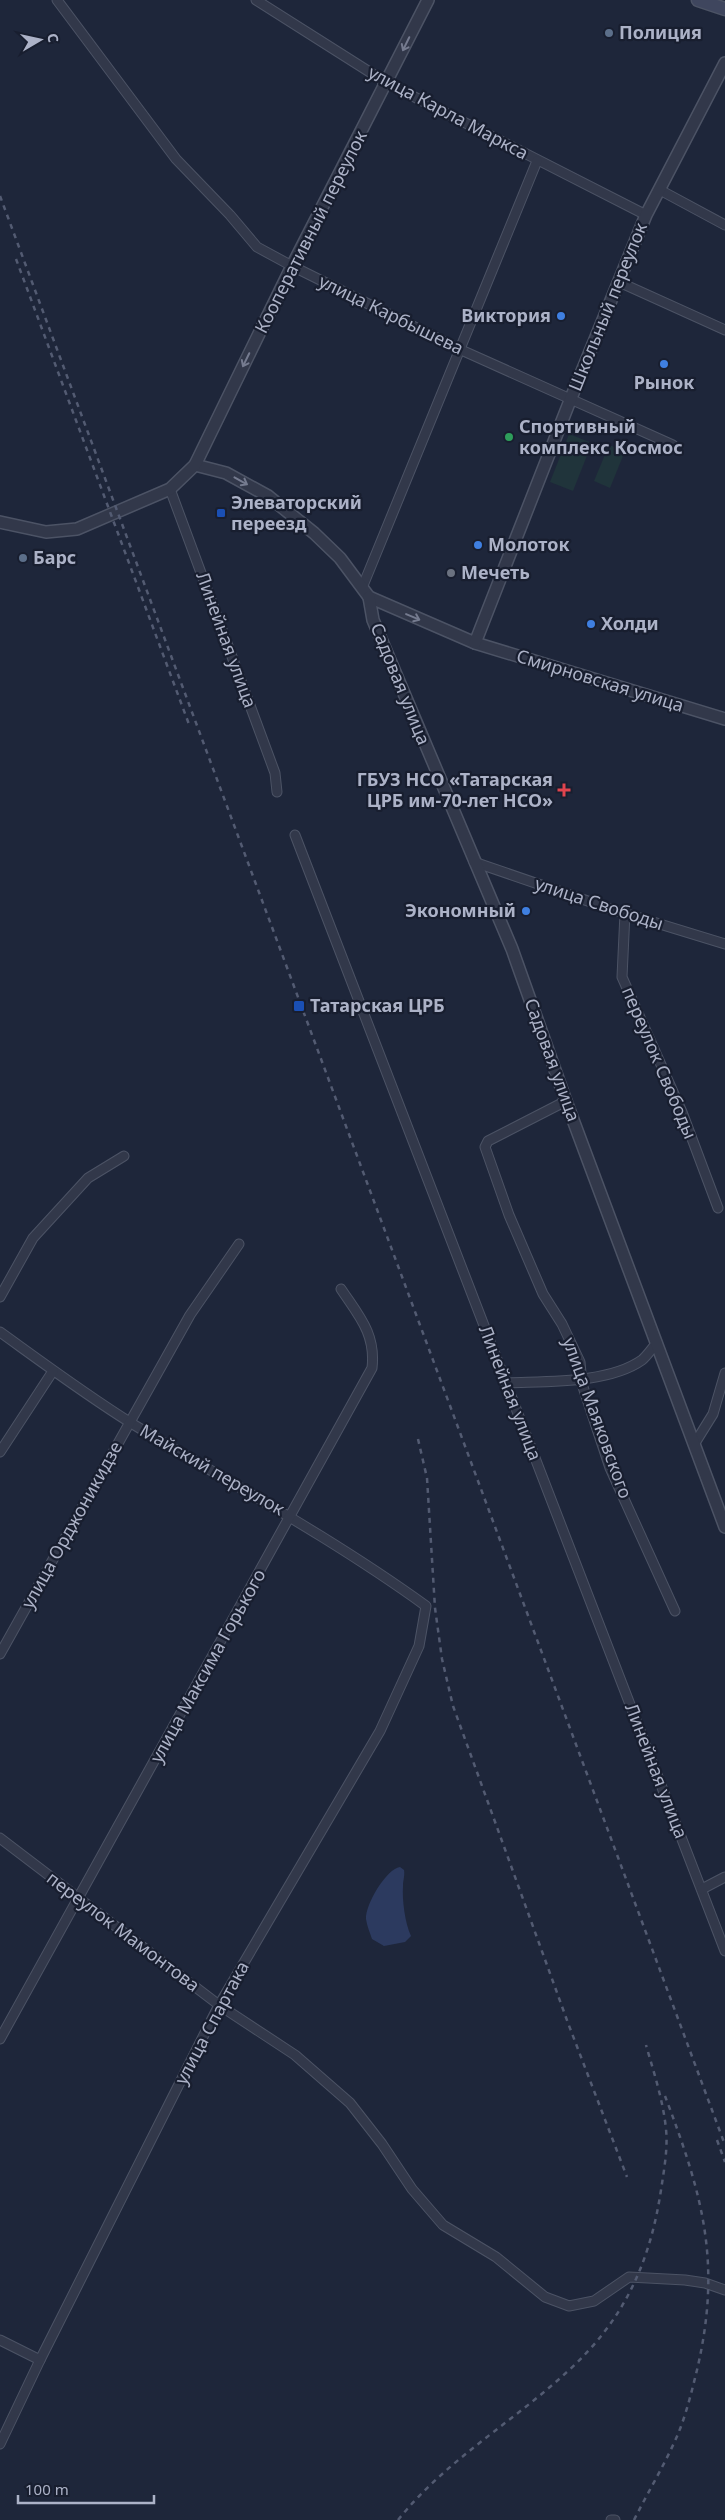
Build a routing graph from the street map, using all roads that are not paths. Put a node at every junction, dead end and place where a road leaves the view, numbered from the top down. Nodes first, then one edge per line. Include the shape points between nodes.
1 (57, 0) edge
2 (256, 0) edge
3 (428, 0) edge
4 (698, 0) edge
5 (725, 9) edge
6 (725, 63) edge
7 (387, 83) junction
8 (537, 161) junction
9 (660, 190) junction
10 (646, 215) junction
11 (725, 225) edge
12 (292, 266) junction
13 (618, 282) junction
14 (725, 330) edge
15 (459, 349) junction
16 (571, 398) junction
17 (673, 445) dead end
18 (195, 464) junction
19 (170, 489) junction
20 (0, 522) edge
21 (365, 592) junction
22 (475, 643) junction
23 (725, 719) edge
24 (277, 792) dead end
25 (295, 835) dead end
26 (474, 862) junction
27 (625, 913) junction
28 (725, 944) edge
29 (566, 1101) junction
30 (124, 1156) dead end
31 (718, 1208) dead end
32 (239, 1244) dead end
33 (341, 1289) dead end
34 (0, 1297) edge
35 (0, 1332) edge
36 (657, 1343) junction
37 (53, 1371) junction
38 (725, 1373) edge
39 (581, 1378) junction
40 (506, 1383) junction
41 (130, 1422) junction
42 (695, 1443) junction
43 (0, 1452) edge
44 (291, 1517) junction
45 (725, 1527) edge
46 (426, 1606) joint
47 (675, 1612) dead end
48 (0, 1654) edge
49 (1, 1840) edge
50 (725, 1877) edge
51 (702, 1889) junction
52 (78, 1900) junction
53 (725, 1951) edge
54 (218, 2005) junction
55 (0, 2039) edge
56 (725, 2290) edge
57 (0, 2340) edge
58 (40, 2360) junction
59 (0, 2444) edge

1 - 12 street, улица Карбышева via 176,159 257,247
2 - 7 street, улица Карла Маркса
3 -> 7 street, Кооперативный переулок
4 - 5 main road
6 - 9 street, Школьный переулок
7 - 8 street, улица Карла Маркса
7 - 12 street, Кооперативный переулок
8 - 10 street, улица Карла Маркса
8 - 15 street
9 - 10 street, Школьный переулок
9 - 11 street
10 - 13 street, Школьный переулок
12 - 15 street, улица Карбышева
12 -> 18 street, Кооперативный переулок
13 - 14 street
13 - 16 street, Школьный переулок
15 - 16 street, улица Карбышева
15 - 21 street
16 - 17 street, улица Карбышева
16 - 22 street, Школьный переулок
18 - 19 street, Кооперативный переулок
18 -> 21 street via 226,473 268,496 321,539
19 - 20 street via 118,513 66,531 32,530
19 - 24 street, Линейная улица via 275,773
21 -> 22 street, Смирновская улица
21 - 26 street, Садовая улица via 373,620
22 - 23 street, Смирновская улица
25 - 40 street, Линейная улица
26 - 27 street, улица Свободы
26 - 29 street, Садовая улица via 512,949
27 - 28 street, улица Свободы
27 - 31 street, переулок Свободы via 622,977 682,1112
29 - 36 street, Садовая улица
29 - 39 street, улица Маяковского via 488,1141 485,1148 543,1294 580,1362
30 - 34 street via 88,1178 33,1238
32 - 41 street, улица Орджоникидзе via 190,1315
33 - 44 street, улица Максима Горького via 369,1332 374,1353 372,1368
35 - 37 street, Майский переулок
36 - 39 street via 643,1359 627,1368
36 - 42 street, Садовая улица
37 - 41 street, Майский переулок
37 - 43 street
38 - 42 street via 713,1414
39 - 40 street
39 - 47 street, улица Маяковского via 610,1468
40 - 51 street, Линейная улица
41 - 44 street, Майский переулок
41 - 48 street, улица Орджоникидзе
42 - 45 street, Садовая улица
44 - 46 street, Майский переулок
44 - 52 street, улица Максима Горького
46 - 54 street, улица Спартака via 419,1646 380,1731
49 - 52 street, переулок Мамонтова
50 - 51 street
51 - 53 street, Линейная улица
52 - 54 street, переулок Мамонтова
52 - 55 street, улица Максима Горького
54 - 56 street, переулок Мамонтова via 295,2055 350,2103 412,2189 444,2225 496,2257 545,2298 569,2306 594,2301 629,2277 685,2280
54 - 58 street, улица Спартака
57 - 58 street
58 - 59 street, улица Спартака

